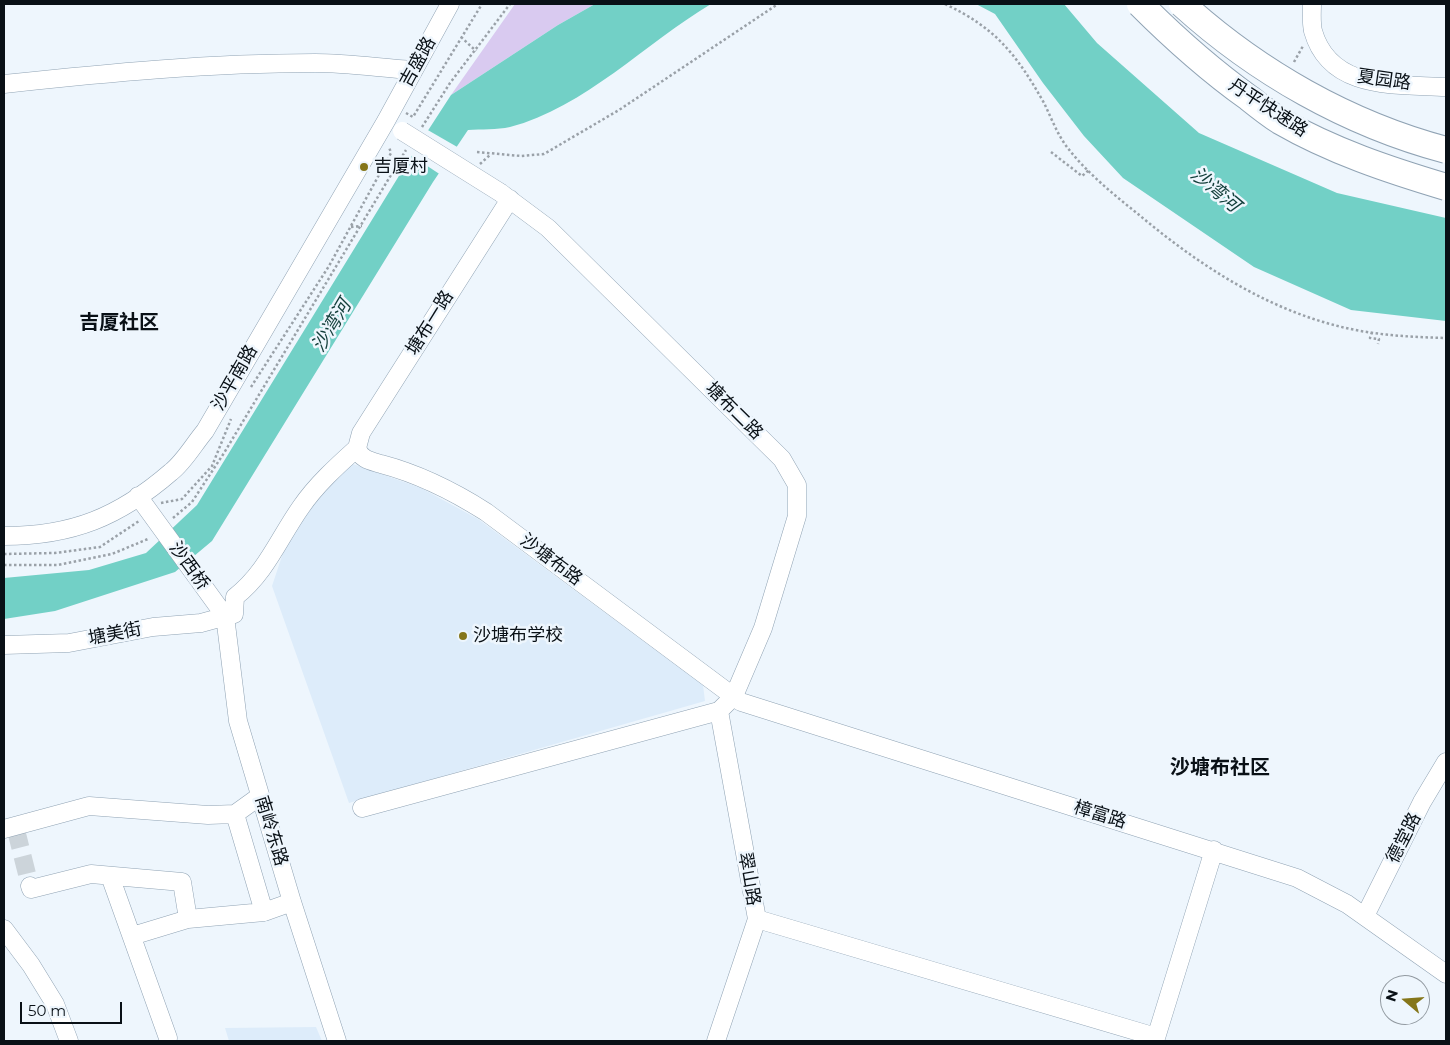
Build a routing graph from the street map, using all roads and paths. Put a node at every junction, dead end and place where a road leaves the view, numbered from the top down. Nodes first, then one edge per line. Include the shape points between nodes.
1 (450, 4) edge
2 (510, 4) edge
3 (778, 4) edge
4 (945, 4) edge
5 (1140, 4) edge
6 (1182, 4) edge
7 (1198, 4) edge
8 (1312, 4) edge
9 (1313, 29) junction
10 (461, 37) dead end
11 (476, 51) junction
12 (1290, 69) dead end
13 (413, 70) junction
14 (4, 84) edge
15 (1446, 87) edge
16 (1346, 113) junction
17 (386, 121) junction
18 (409, 137) junction
19 (1446, 150) edge
20 (477, 152) dead end
21 (1051, 152) dead end
22 (1089, 170) junction
23 (1446, 187) edge
24 (505, 196) junction
25 (362, 226) junction
26 (351, 227) dead end
27 (1372, 332) junction
28 (1446, 338) edge
29 (1378, 344) dead end
30 (357, 448) junction
31 (138, 496) junction
32 (172, 519) dead end
33 (4, 536) edge
34 (148, 539) dead end
35 (4, 565) edge
36 (225, 616) junction
37 (4, 645) edge
38 (734, 696) junction
39 (719, 711) junction
40 (1446, 762) edge
41 (260, 796) junction
42 (362, 808) dead end
43 (235, 814) junction
44 (12, 828) edge
45 (1214, 850) junction
46 (110, 876) junction
47 (30, 886) dead end
48 (292, 902) junction
49 (264, 912) junction
50 (1364, 916) junction
51 (188, 919) junction
52 (757, 919) junction
53 (4, 929) edge
54 (132, 936) junction
55 (1446, 974) edge
56 (168, 1038) dead end
57 (1155, 1039) edge
58 (69, 1041) edge
59 (337, 1041) edge
60 (716, 1041) edge

1 - 13 street, 吉盛路
2 - 11 path
3 - 20 path via 619,110 544,154 521,156
4 - 22 path via 981,22 1012,52 1066,146
5 - 23 highway, 丹平快速路, bridge via 1224,80 1279,120 1339,150
6 - 16 highway, 丹平快速路, bridge via 1217,35 1281,80
7 - 16 highway, bridge via 1225,30 1284,74
8 - 9 street, 夏园路
9 - 12 path
9 - 15 street, 夏园路 via 1322,53 1345,75 1381,83
10 - 11 path
11 - 18 path
13 - 14 street via 317,63 219,64
13 - 17 street, 吉盛路
16 - 19 highway, 丹平快速路, bridge
17 - 18 street, 塘布二路
17 - 31 street, 沙平南路 via 204,431 172,472
18 - 24 street, 塘布二路, bridge
18 - 25 path
21 - 22 path via 1082,176
22 - 27 path via 1157,230 1203,264 1304,316 1335,326
24 - 30 street, 塘布一路 via 361,433
24 - 38 street, 塘布二路 via 548,228 745,421 782,459 797,485 797,516 786,557 764,628
25 - 26 path
25 - 32 path via 192,502
27 - 28 path
27 - 29 path via 1370,338 1379,340
30 - 36 street via 301,507 272,557 246,589 235,597 234,614
30 - 38 street, 沙塘布路 via 364,458 421,477 486,512
31 - 33 street, 沙平南路 via 101,519 77,527 51,533
31 - 36 street, 沙西桥
34 - 35 path via 112,554 58,565
36 - 37 street, 塘美街 via 201,623 153,627 69,643
36 - 41 street, 南岭东路 via 238,721
38 - 39 street
38 - 45 street, 樟富路 via 758,708
39 - 42 street
39 - 52 street, 翠山路
40 - 50 street, 德堂路
41 - 43 street
41 - 48 street, 南岭东路
43 - 44 street via 88,806
43 - 49 street
45 - 50 street, 樟富路 via 1321,888
45 - 57 street
46 - 47 street via 84,875 31,889
46 - 51 street via 182,882
46 - 54 street
48 - 49 street
48 - 59 street, 南岭东路
49 - 51 street
50 - 55 street, 樟富路
51 - 54 street
52 - 57 street
52 - 60 street, 翠山路
53 - 58 street via 55,1004
54 - 56 street

